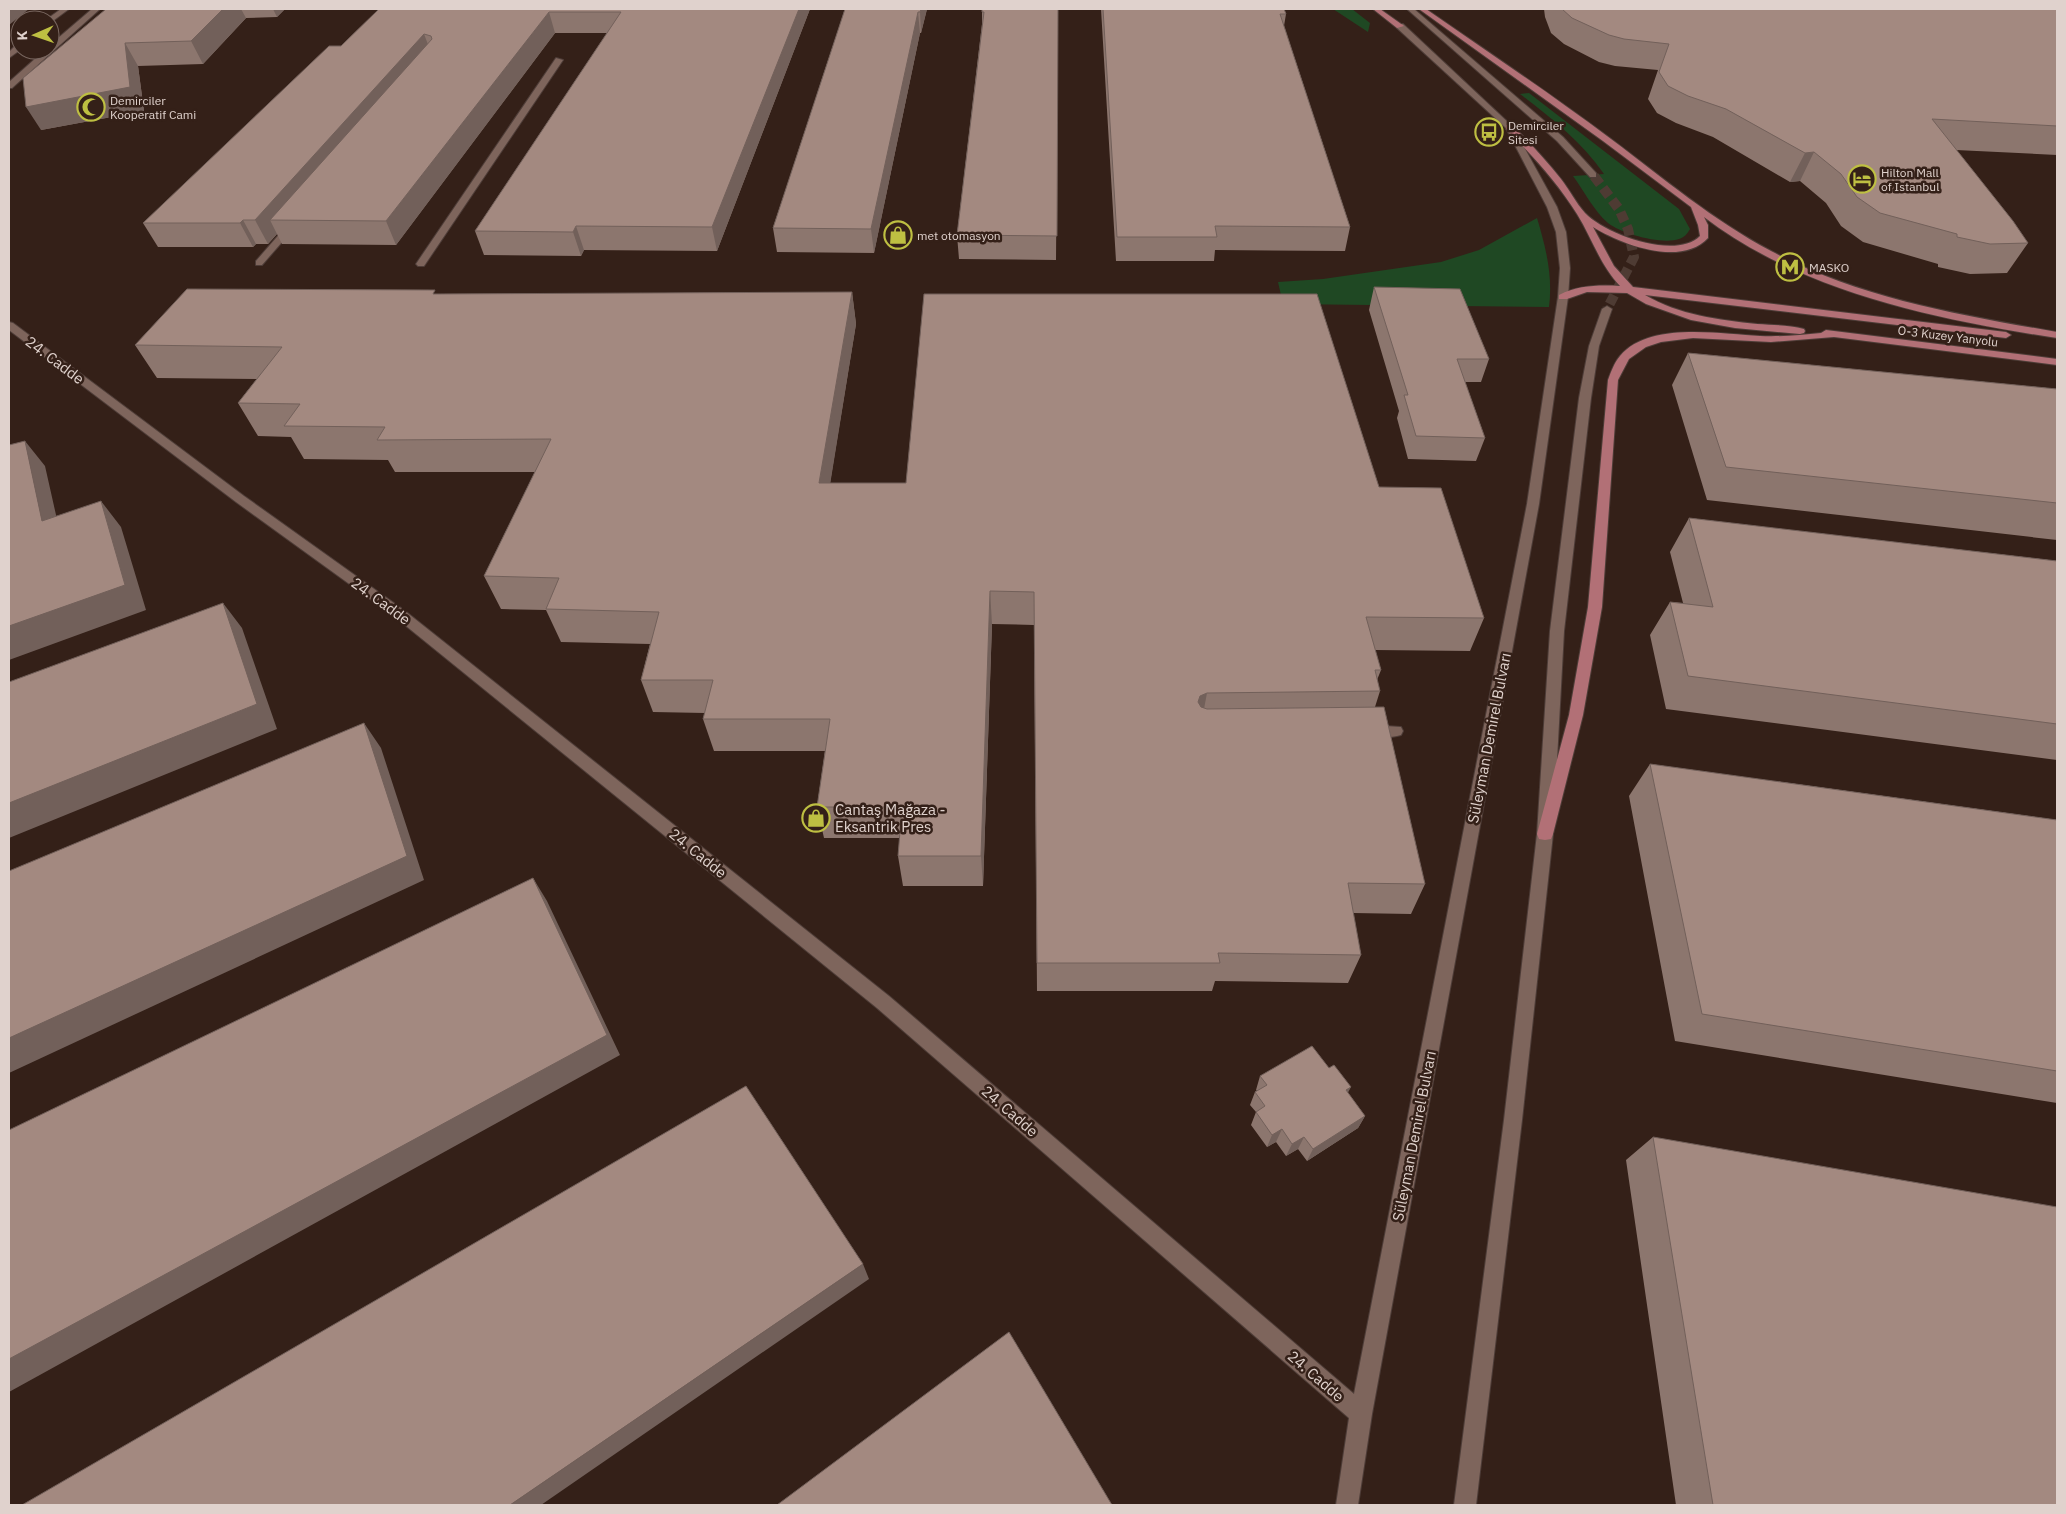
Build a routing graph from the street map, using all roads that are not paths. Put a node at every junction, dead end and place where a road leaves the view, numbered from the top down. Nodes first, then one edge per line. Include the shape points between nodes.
1 (96, 9) edge
2 (1376, 9) edge
3 (1384, 9) edge
4 (1410, 9) edge
5 (1422, 9) edge
6 (1400, 26) junction
7 (60, 40) edge
8 (38, 60) edge
9 (560, 60) dead end
10 (9, 86) edge
11 (1509, 127) junction
12 (1593, 175) tunnel mouth
13 (1690, 201) junction
14 (1582, 214) junction
15 (299, 217) edge
16 (260, 263) dead end
17 (421, 264) dead end
18 (1630, 290) junction
19 (1563, 297) junction
20 (1607, 309) tunnel mouth
21 (9, 325) edge
22 (1835, 334) junction
23 (2057, 335) edge
24 (2057, 342) edge
25 (2057, 362) edge
26 (1357, 731) edge
27 (1396, 731) dead end
28 (1545, 834) junction
29 (1361, 1414) junction
30 (1347, 1505) edge
31 (1465, 1505) edge

1 - 7 main road
2 - 6 main road
3 - 6 main road
4 - 12 main road via 1560,139
5 - 13 main road
6 - 11 main road, Süleyman Demirel Bulvarı
8 - 10 main road
9 - 17 main road
11 - 14 main road via 1545,163
11 - 19 main road, Süleyman Demirel Bulvarı via 1552,207 1561,232 1565,268
13 - 14 main road via 1705,236 1702,241 1684,248 1667,249 1622,238
13 - 23 main road via 1743,240 1838,284 1937,312
14 - 18 main road via 1612,270
15 - 16 main road
18 - 19 main road via 1591,289
18 - 22 main road via 1673,311 1698,318
18 - 24 main road
19 - 29 main road, Süleyman Demirel Bulvarı via 1533,504
20 - 28 main road via 1594,346 1585,398 1558,622
21 - 29 main road, 24. Cadde via 240,499 400,614 883,1002
22 - 25 main road, O-3 Kuzey Yanyolu
22 - 28 main road via 1791,339 1664,338 1628,354 1619,366 1613,380 1595,607 1576,714
26 - 27 main road
28 - 31 main road
29 - 30 main road, Süleyman Demirel Bulvarı

